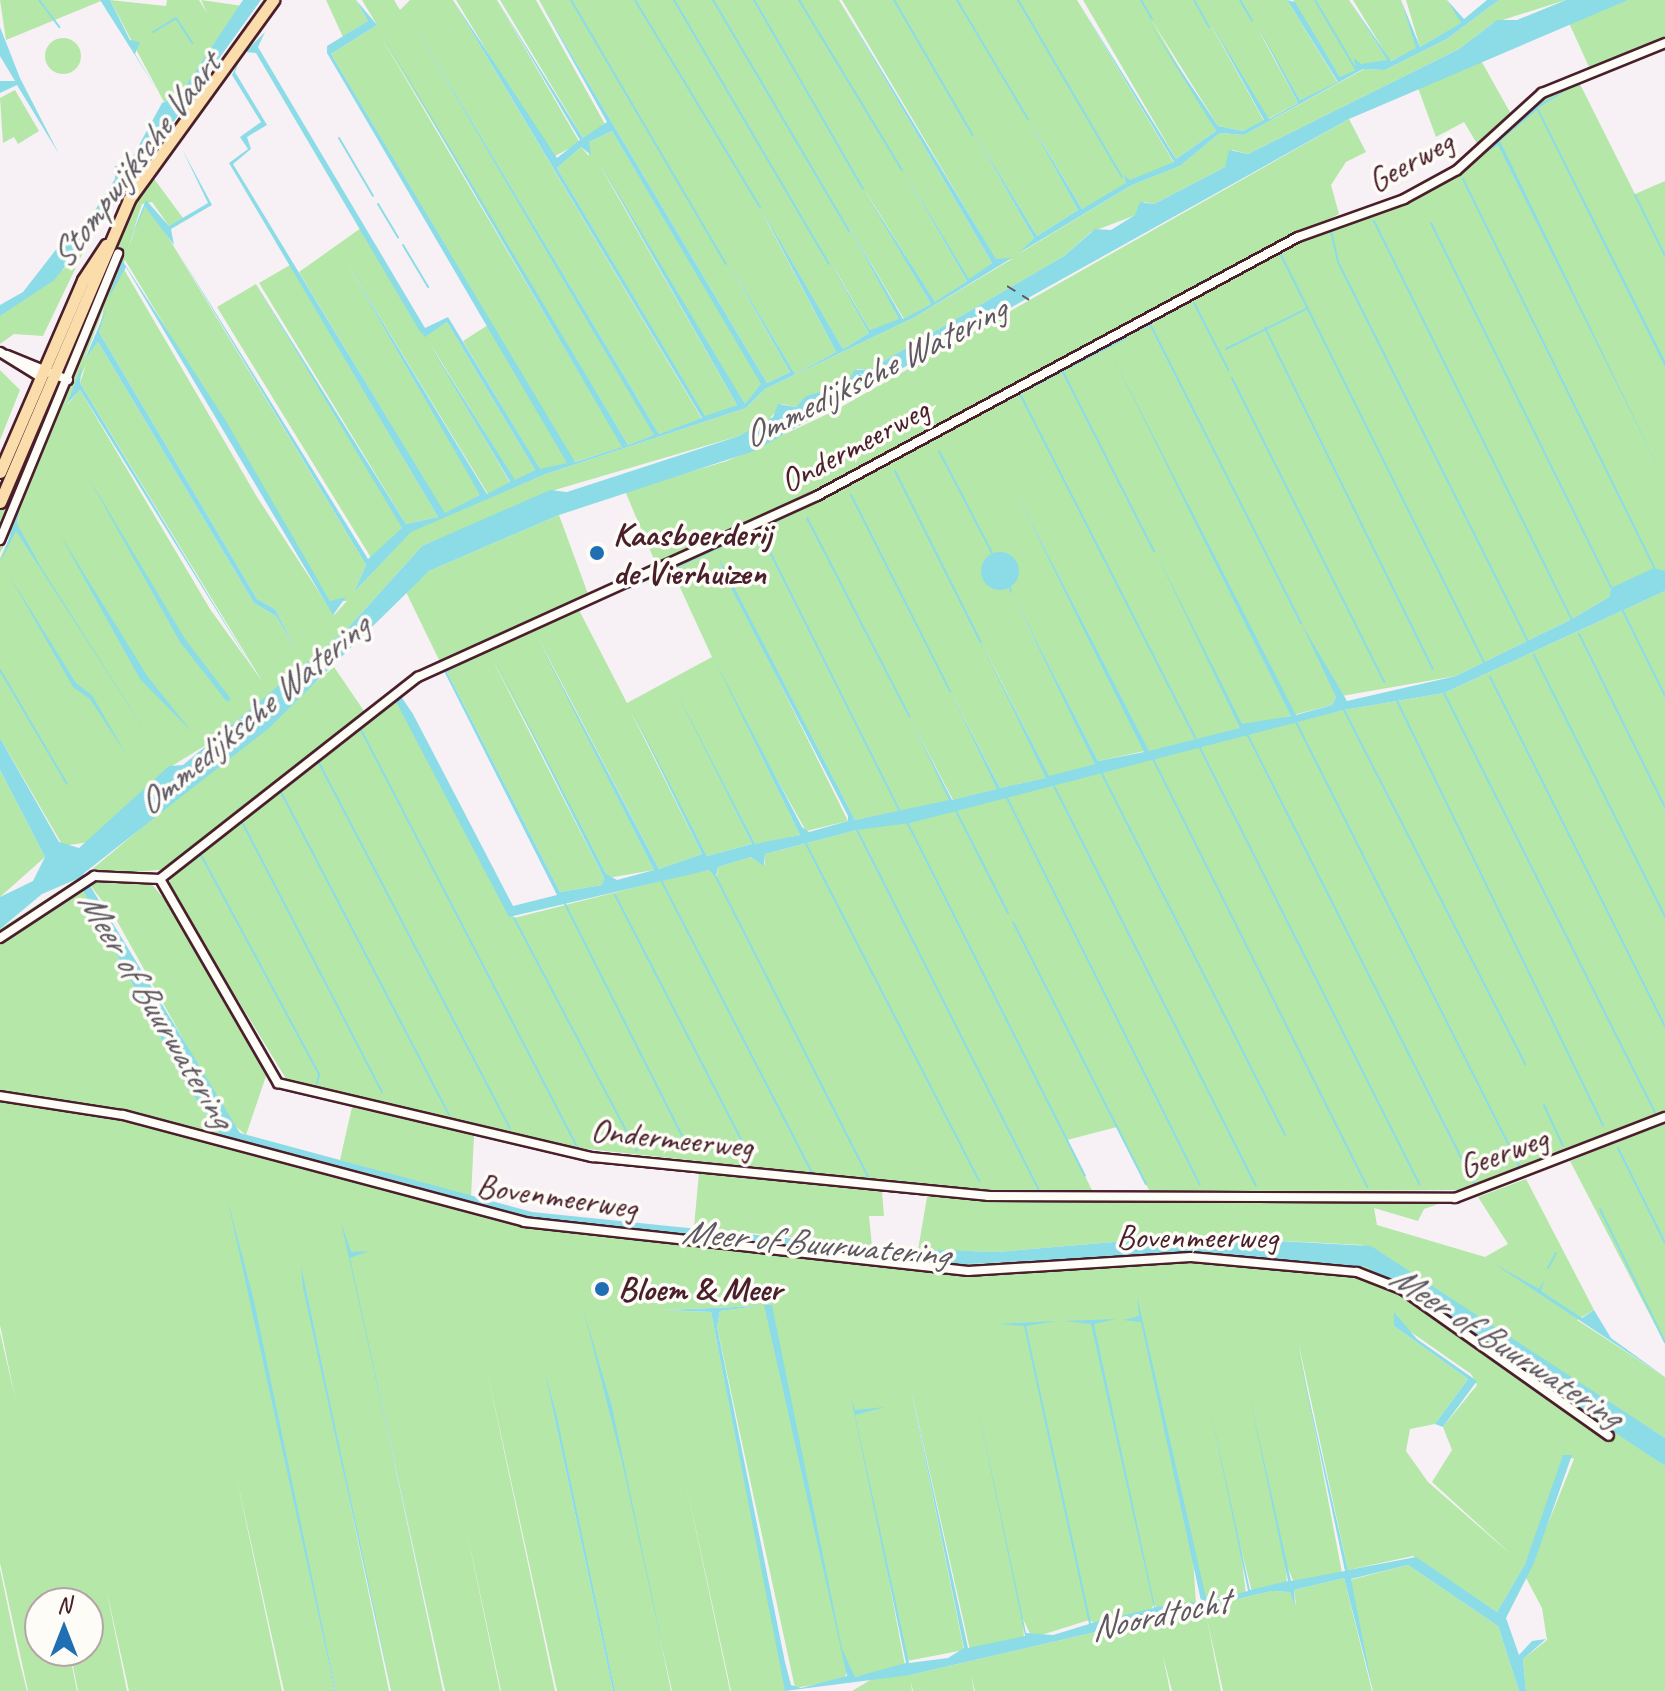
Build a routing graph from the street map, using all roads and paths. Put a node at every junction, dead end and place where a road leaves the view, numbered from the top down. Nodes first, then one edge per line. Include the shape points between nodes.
1 (273, 0) edge
2 (1665, 43) edge
3 (106, 245) junction
4 (118, 253) dead end
5 (1168, 307) joint
6 (4, 354) edge
7 (45, 365) junction
8 (55, 375) junction
9 (40, 378) junction
10 (68, 380) junction
11 (0, 472) edge
12 (0, 502) edge
13 (0, 540) edge
14 (160, 879) junction
15 (0, 938) edge
16 (0, 1096) edge
17 (1665, 1117) edge
18 (1304, 1194) joint
19 (1609, 1436) dead end

1 - 3 main road via 148,169
2 - 5 street, Geerweg via 1542,93 1457,170 1415,193 1298,237
3 - 7 main road
3 - 8 main road
4 - 10 street
5 - 14 street, Ondermeerweg via 817,496 418,677
6 - 7 street
6 - 9 street
7 - 8 street
7 - 9 main road
8 - 9 street
8 - 10 street
8 - 12 main road
9 - 11 main road
10 - 13 street
14 - 15 street via 83,881
14 - 18 street, Ondermeerweg via 266,1070 286,1087 592,1157 988,1196
16 - 19 street, Bovenmeerweg via 123,1115 512,1220 956,1270 1191,1257 1357,1272 1403,1290
17 - 18 street, Geerweg via 1473,1194

